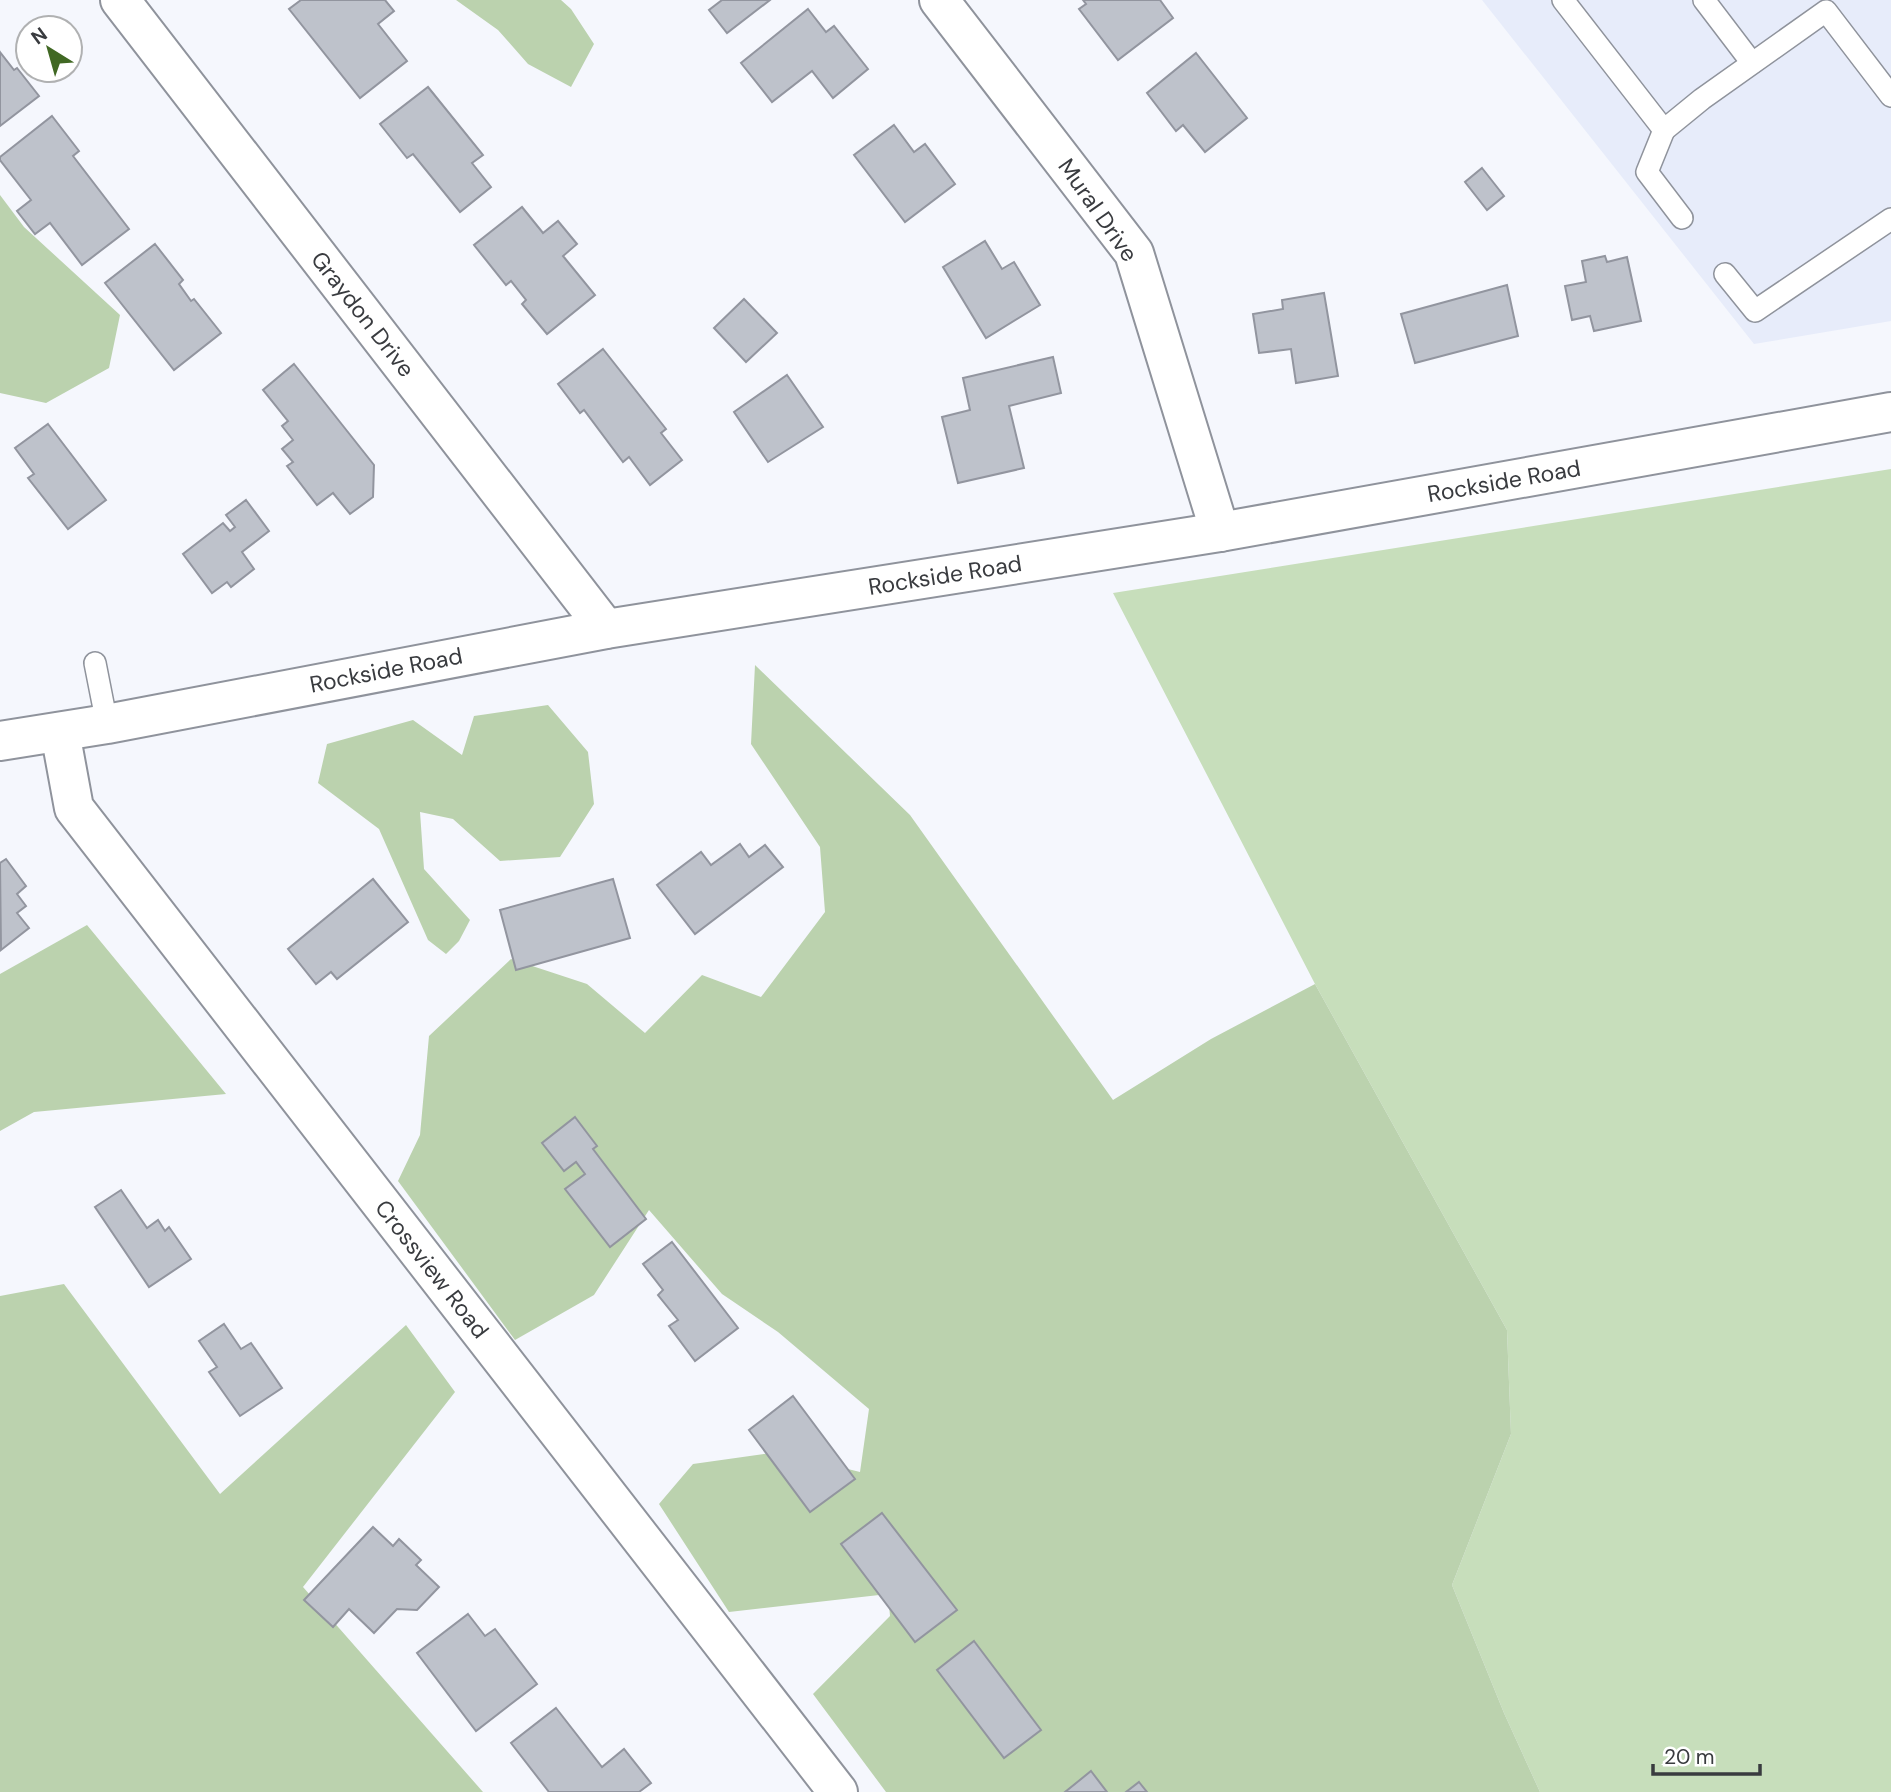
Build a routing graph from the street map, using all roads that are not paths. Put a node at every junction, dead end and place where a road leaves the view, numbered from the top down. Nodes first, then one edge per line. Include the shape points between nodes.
1 (120, 0) edge
2 (939, 0) edge
3 (1563, 0) edge
4 (1704, 0) edge
5 (1828, 4) edge
6 (1752, 63) junction
7 (1891, 96) edge
8 (1664, 130) junction
9 (1682, 218) dead end
10 (1891, 219) edge
11 (1726, 274) dead end
12 (1891, 412) edge
13 (1220, 532) junction
14 (606, 629) junction
15 (95, 663) dead end
16 (107, 724) junction
17 (60, 732) junction
18 (0, 741) edge
19 (838, 1792) edge

1 - 14 street, Graydon Drive
2 - 13 street, Mural Drive via 1134,253
3 - 8 lane
4 - 6 lane
5 - 6 lane
5 - 7 lane
6 - 8 lane
8 - 9 lane via 1647,173
10 - 11 lane via 1755,311
12 - 13 street, Rockside Road
13 - 14 street, Rockside Road
14 - 16 street, Rockside Road
15 - 16 lane
16 - 17 street, Rockside Road
17 - 18 street, Rockside Road
17 - 19 street, Crossview Road via 74,808

